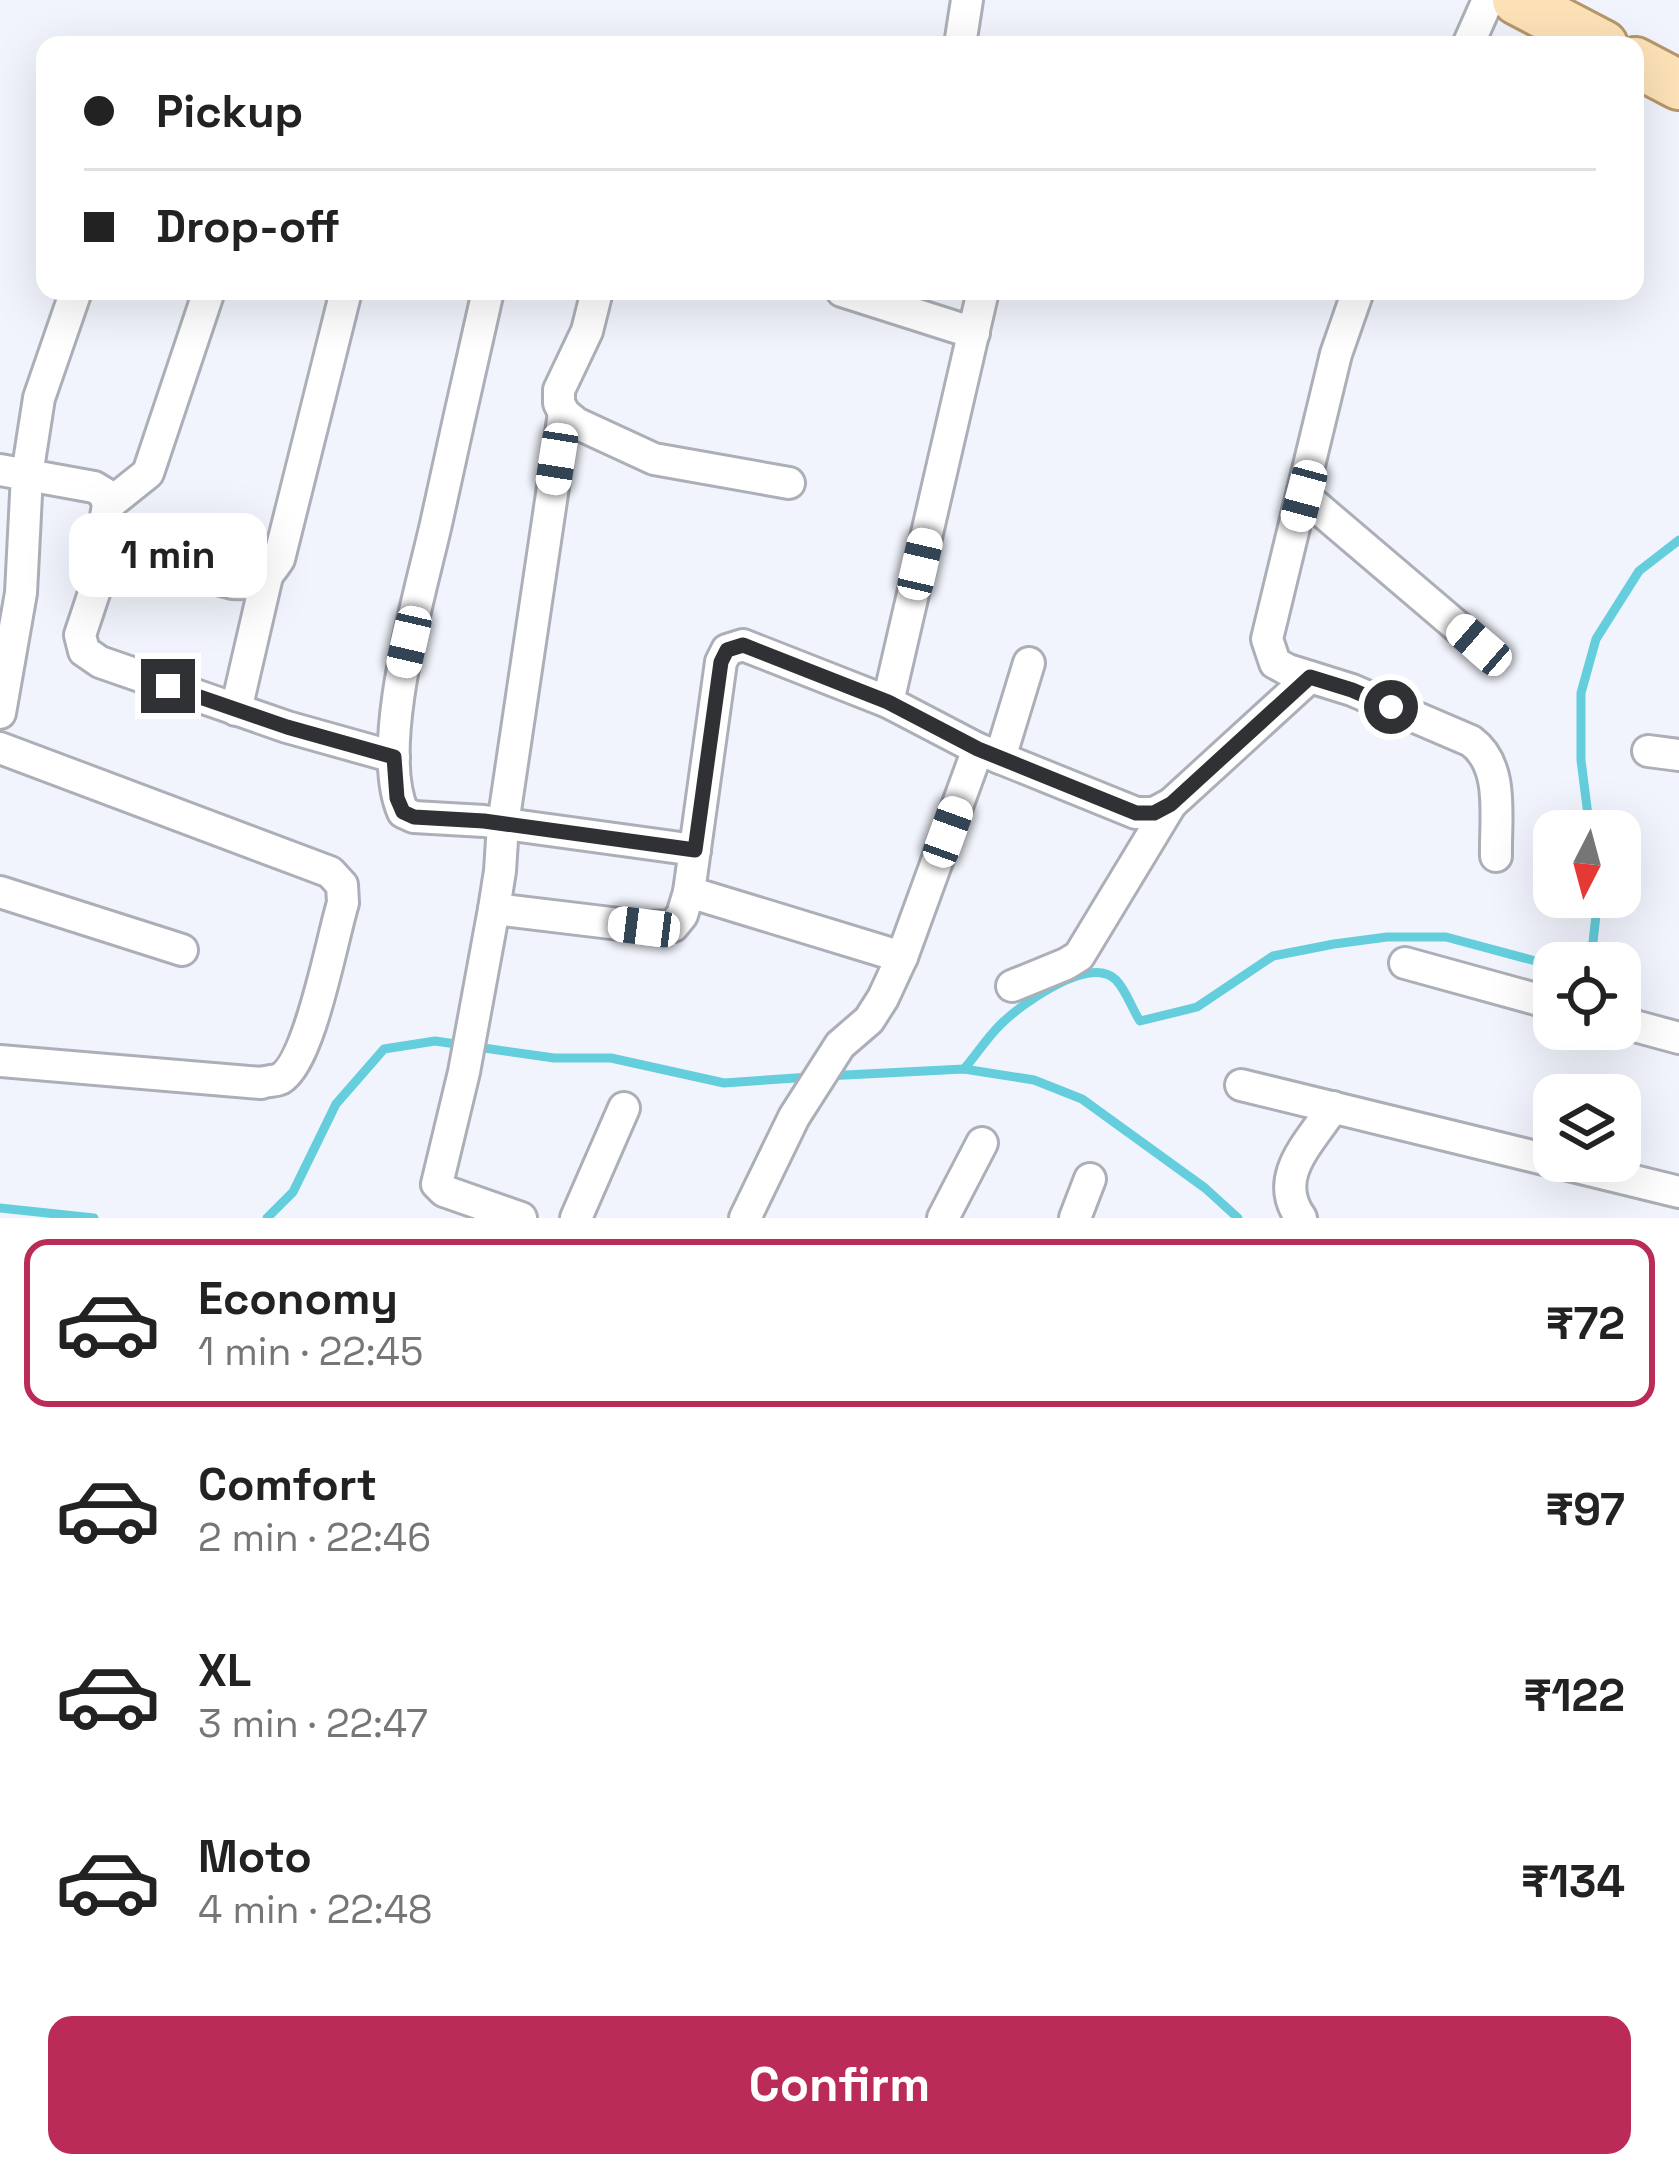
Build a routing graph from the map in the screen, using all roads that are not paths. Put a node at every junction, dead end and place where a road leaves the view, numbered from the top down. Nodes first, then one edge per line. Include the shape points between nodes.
1 (967, 0) edge
2 (1488, 0) edge
3 (1517, 0) edge
4 (961, 36) edge
5 (1472, 36) edge
6 (1586, 36) edge
7 (73, 300) edge
8 (206, 300) edge
9 (344, 300) edge
10 (486, 300) edge
11 (595, 300) edge
12 (870, 300) edge
13 (981, 300) edge
14 (1355, 300) edge
15 (974, 333) junction
16 (564, 413) junction
17 (14, 473) edge
18 (789, 483) dead end
19 (1304, 496) junction
20 (108, 505) junction
21 (110, 544) junction
22 (267, 576) junction
23 (1479, 645) dead end
24 (1029, 664) dead end
25 (1310, 677) junction
26 (888, 702) junction
27 (236, 710) junction
28 (0, 713) edge
29 (0, 748) edge
30 (989, 754) junction
31 (394, 757) junction
32 (1171, 804) junction
33 (503, 824) junction
34 (695, 850) junction
35 (1496, 856) dead end
36 (0, 892) edge
37 (689, 892) junction
38 (494, 909) junction
39 (182, 950) dead end
40 (902, 957) junction
41 (1405, 963) dead end
42 (1012, 986) dead end
43 (1533, 998) edge
44 (1641, 1028) edge
45 (1679, 1038) edge
46 (0, 1061) edge
47 (1241, 1085) dead end
48 (1333, 1107) junction
49 (624, 1108) dead end
50 (982, 1143) dead end
51 (1090, 1179) dead end
52 (1679, 1192) edge
53 (521, 1218) edge
54 (576, 1218) edge
55 (745, 1218) edge
56 (943, 1218) edge
57 (1075, 1218) edge
58 (1301, 1218) edge

1 - 4 street
2 - 5 street
3 - 6 main road
7 - 17 street
8 - 20 street via 148,473
9 - 22 street via 279,559
10 - 31 street via 400,685
11 - 16 street via 559,390
12 - 15 street
13 - 15 street
14 - 19 street
15 - 26 street
16 - 18 street via 653,459
16 - 33 street
17 - 20 street via 94,487
17 - 28 street via 21,593
19 - 23 street
19 - 25 street via 1267,640 1275,663
20 - 21 street via 103,534
21 - 22 street via 233,583
21 - 27 street via 80,635 84,651
22 - 27 street
24 - 30 street
25 - 32 street
25 - 35 street via 1483,750 1494,771
26 - 30 street
26 - 34 street via 743,645 727,650
27 - 31 street
29 - 46 street via 330,872 342,885 343,903 311,1024 279,1080
30 - 32 street via 1136,813
30 - 40 street
31 - 33 street via 403,812
32 - 42 street via 1079,956
33 - 34 street
33 - 38 street
34 - 37 street
36 - 39 street
37 - 38 street via 674,926 661,928
37 - 40 street
38 - 53 street via 437,1184
40 - 55 street via 869,1020 840,1045 794,1117
41 - 43 street
44 - 45 street
47 - 48 street
48 - 52 street
48 - 58 street via 1288,1175
49 - 54 street
50 - 56 street
51 - 57 street

